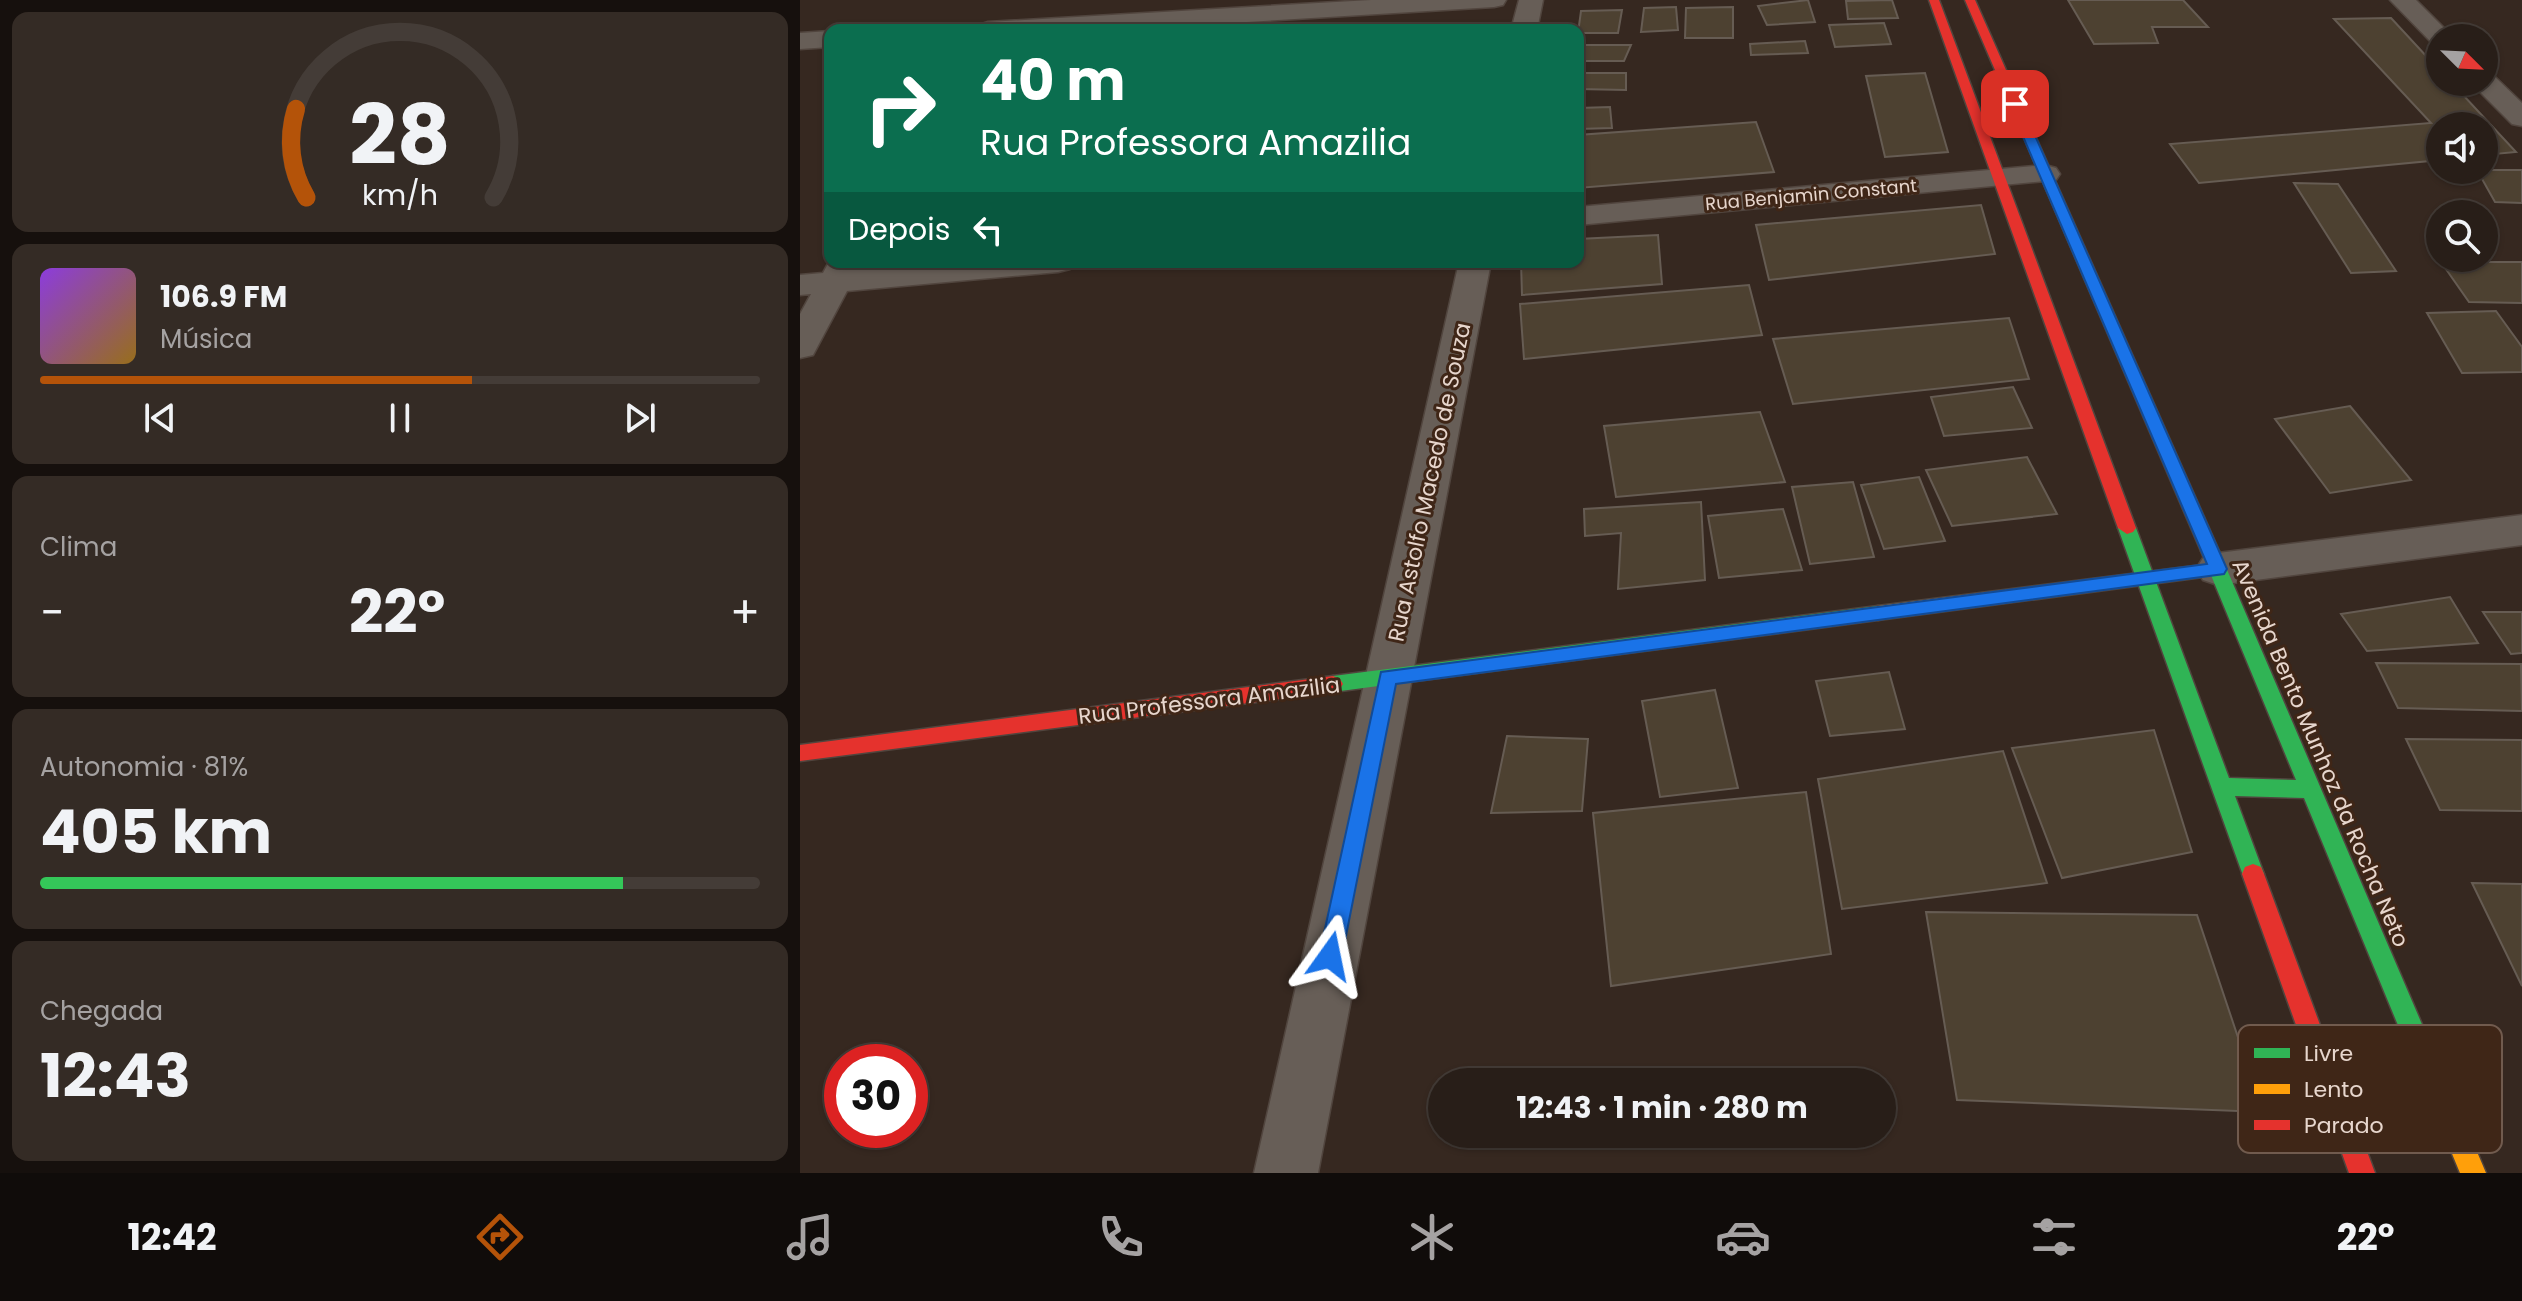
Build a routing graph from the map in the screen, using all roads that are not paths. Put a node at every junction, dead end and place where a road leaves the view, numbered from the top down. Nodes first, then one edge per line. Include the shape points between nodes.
1 (1494, 0) edge
2 (1531, 0) edge
3 (1934, 0) edge
4 (1970, 0) edge
5 (2402, 0) edge
6 (977, 23) edge
7 (1525, 24) edge
8 (2427, 24) edge
9 (824, 39) edge
10 (800, 41) edge
11 (2498, 95) edge
12 (1994, 105) junction
13 (2522, 118) edge
14 (2045, 174) junction
15 (2000, 178) junction
16 (1584, 215) edge
17 (927, 268) edge
18 (1474, 268) edge
19 (839, 272) edge
20 (800, 285) edge
21 (800, 347) edge
22 (2522, 530) edge
23 (2218, 569) junction
24 (2144, 579) junction
25 (1388, 677) junction
26 (800, 753) edge
27 (2221, 787) junction
28 (2311, 789) junction
29 (2308, 1025) edge
30 (2411, 1025) edge
31 (2355, 1153) edge
32 (2465, 1153) edge
33 (1286, 1173) edge
34 (2362, 1173) edge
35 (2473, 1173) edge

1 - 6 street
2 - 7 street
3 - 12 main road, Avenida Bento Munhoz da Rocha Neto
4 - 12 main road, Avenida Bento Munhoz da Rocha Neto
5 - 8 street
9 - 10 street
11 - 13 street
12 - 14 main road, Avenida Bento Munhoz da Rocha Neto
12 - 15 main road, Avenida Bento Munhoz da Rocha Neto
14 - 15 street, Rua Benjamin Constant
14 - 23 main road, Avenida Bento Munhoz da Rocha Neto
15 - 16 street, Rua Benjamin Constant
15 - 24 main road, Avenida Bento Munhoz da Rocha Neto
17 - 19 street
18 - 25 street, Rua Astolfo Macedo de Souza
19 - 20 street
19 - 21 street
22 - 23 street, Rua Professora Amazilia
23 - 24 main road, Rua Professora Amazilia
23 - 28 main road, Avenida Bento Munhoz da Rocha Neto
24 - 25 main road, Rua Professora Amazilia
24 - 27 main road, Avenida Bento Munhoz da Rocha Neto
25 - 26 main road, Rua Professora Amazilia
25 - 33 street, Rua Astolfo Macedo de Souza
27 - 28 main road
27 - 29 main road, Avenida Bento Munhoz da Rocha Neto
28 - 30 main road, Avenida Bento Munhoz da Rocha Neto
31 - 34 main road, Avenida Bento Munhoz da Rocha Neto
32 - 35 main road, Avenida Bento Munhoz da Rocha Neto

